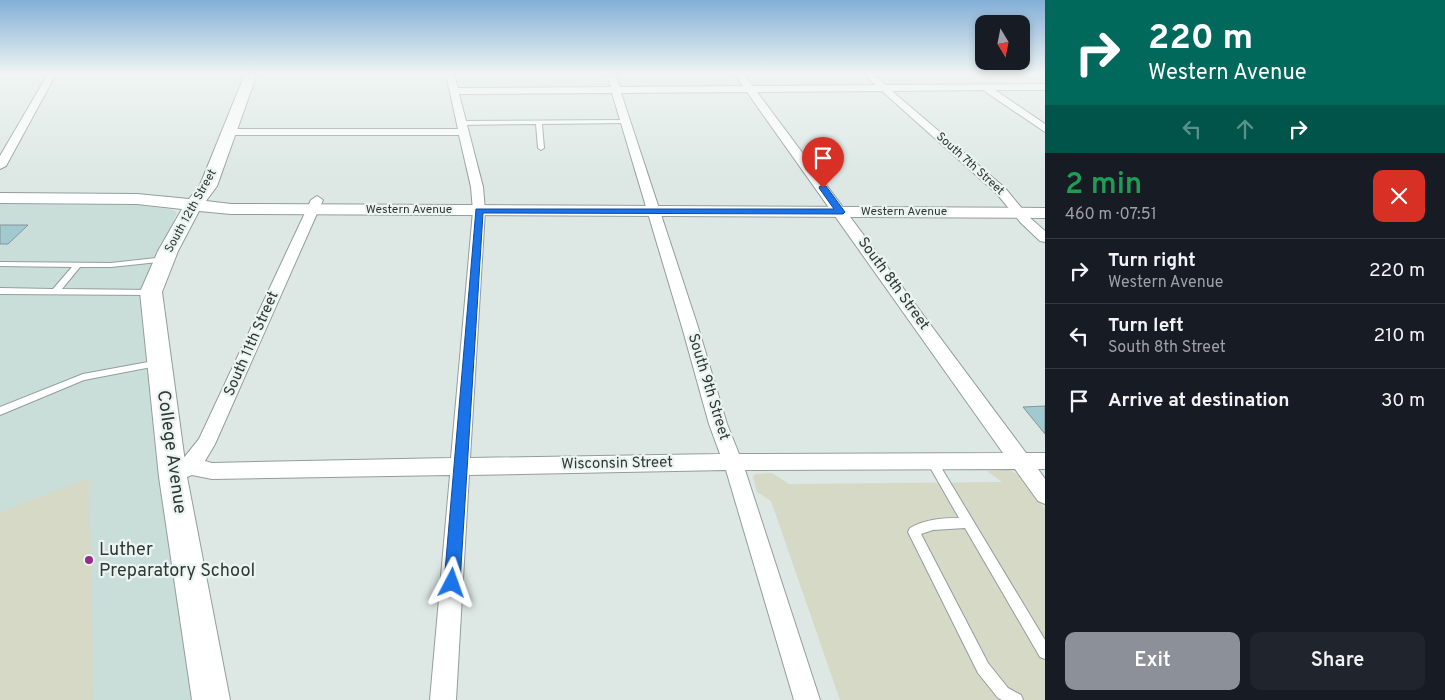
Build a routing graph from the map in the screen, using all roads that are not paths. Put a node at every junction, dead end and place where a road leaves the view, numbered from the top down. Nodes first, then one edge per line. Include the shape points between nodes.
1 (34, 107) edge
2 (239, 107) edge
3 (457, 107) edge
4 (620, 107) edge
5 (763, 107) edge
6 (905, 107) edge
7 (1013, 107) edge
8 (625, 122) junction
9 (540, 123) junction
10 (462, 128) junction
11 (1045, 129) edge
12 (230, 132) junction
13 (542, 148) dead end
14 (0, 166) edge
15 (0, 198) edge
16 (1045, 203) edge
17 (194, 204) junction
18 (315, 205) junction
19 (479, 206) junction
20 (652, 207) junction
21 (837, 207) junction
22 (1016, 208) junction
23 (1045, 213) edge
24 (1045, 238) edge
25 (165, 259) junction
26 (0, 264) edge
27 (78, 264) junction
28 (0, 291) edge
29 (55, 292) junction
30 (151, 292) junction
31 (159, 363) junction
32 (0, 411) edge
33 (1021, 461) junction
34 (1045, 461) edge
35 (733, 462) junction
36 (932, 462) junction
37 (461, 466) junction
38 (182, 472) junction
39 (1045, 495) edge
40 (968, 523) junction
41 (1045, 652) edge
42 (211, 700) edge
43 (442, 700) edge
44 (807, 700) edge
45 (1016, 700) edge

1 - 14 street
2 - 12 street, South 12th Street
3 - 10 street
4 - 8 street, South 9th Street
5 - 21 street, South 8th Street
6 - 22 street, South 7th Street
7 - 11 street
8 - 9 lane
8 - 20 street, South 9th Street
9 - 10 lane
9 - 13 lane
10 - 12 street
10 - 19 street
12 - 17 street, South 12th Street via 208,186
15 - 17 street, Western Avenue via 137,199
16 - 22 street, Western Avenue
17 - 18 street, Western Avenue via 231,209
17 - 25 street, South 12th Street
18 - 19 street, Western Avenue
18 - 38 street, South 11th Street via 220,415 203,449
19 - 20 street, Western Avenue
19 - 37 street
20 - 21 street, Western Avenue
20 - 35 street, South 9th Street via 718,424
21 - 22 street, Western Avenue
21 - 33 street, South 8th Street
22 - 23 street, Western Avenue
22 - 24 street, South 7th Street
25 - 27 lane via 111,265
25 - 30 street, South 12th Street
26 - 27 lane
27 - 29 lane
28 - 29 lane
29 - 30 lane
30 - 31 street, College Avenue
31 - 32 lane via 84,378
31 - 38 street, College Avenue
33 - 34 street, Wisconsin Street
33 - 36 street, Wisconsin Street
33 - 39 street, South 8th Street
35 - 36 street, Wisconsin Street
35 - 37 street, Wisconsin Street
35 - 44 street, South 9th Street
36 - 40 lane
37 - 38 street, Wisconsin Street
37 - 43 street
38 - 42 street, College Avenue
40 - 41 lane
40 - 45 lane via 930,525 914,532 982,668 1003,693

